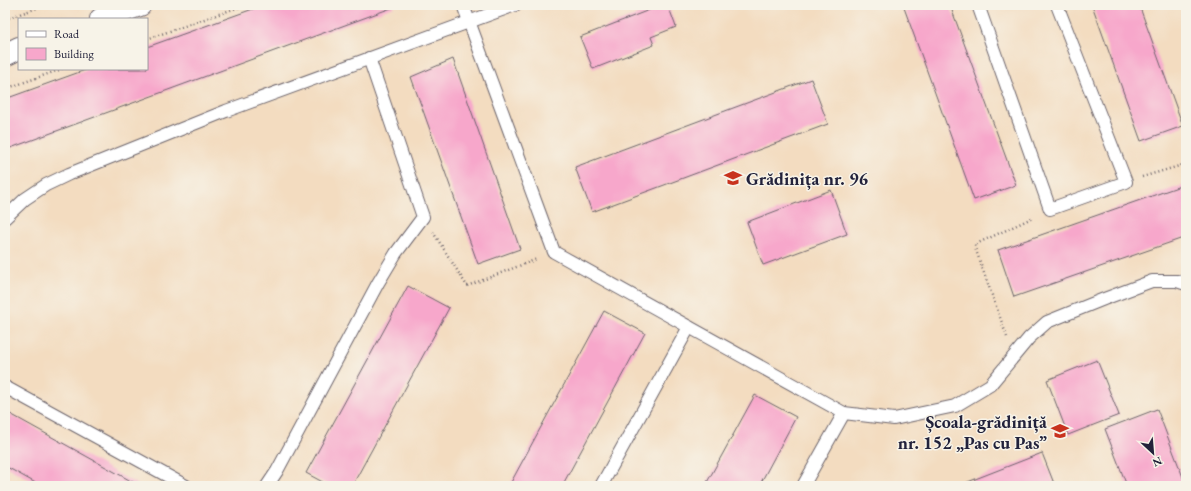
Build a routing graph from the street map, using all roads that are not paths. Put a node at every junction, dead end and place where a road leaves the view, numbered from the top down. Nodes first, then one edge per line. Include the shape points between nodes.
1 (140, 5) edge
2 (463, 5) edge
3 (515, 5) edge
4 (978, 5) edge
5 (1057, 5) edge
6 (104, 18) edge
7 (469, 21) junction
8 (18, 48) edge
9 (5, 55) edge
10 (369, 58) junction
11 (5, 218) edge
12 (1186, 284) edge
13 (689, 327) junction
14 (5, 387) edge
15 (844, 413) junction
16 (186, 486) edge
17 (267, 486) edge
18 (601, 486) edge
19 (803, 486) edge

1 - 6 street
2 - 7 lane
3 - 7 lane
4 - 5 lane via 1050,209 1126,182
7 - 10 lane
7 - 13 lane via 554,252
8 - 9 street
10 - 11 lane via 226,111 69,174 24,199
10 - 17 lane via 423,217 396,253 378,283
12 - 15 lane via 1177,281 1152,281 1047,322 1029,338 990,385 955,406 894,419
13 - 15 lane
13 - 18 lane
14 - 16 lane
15 - 19 lane

